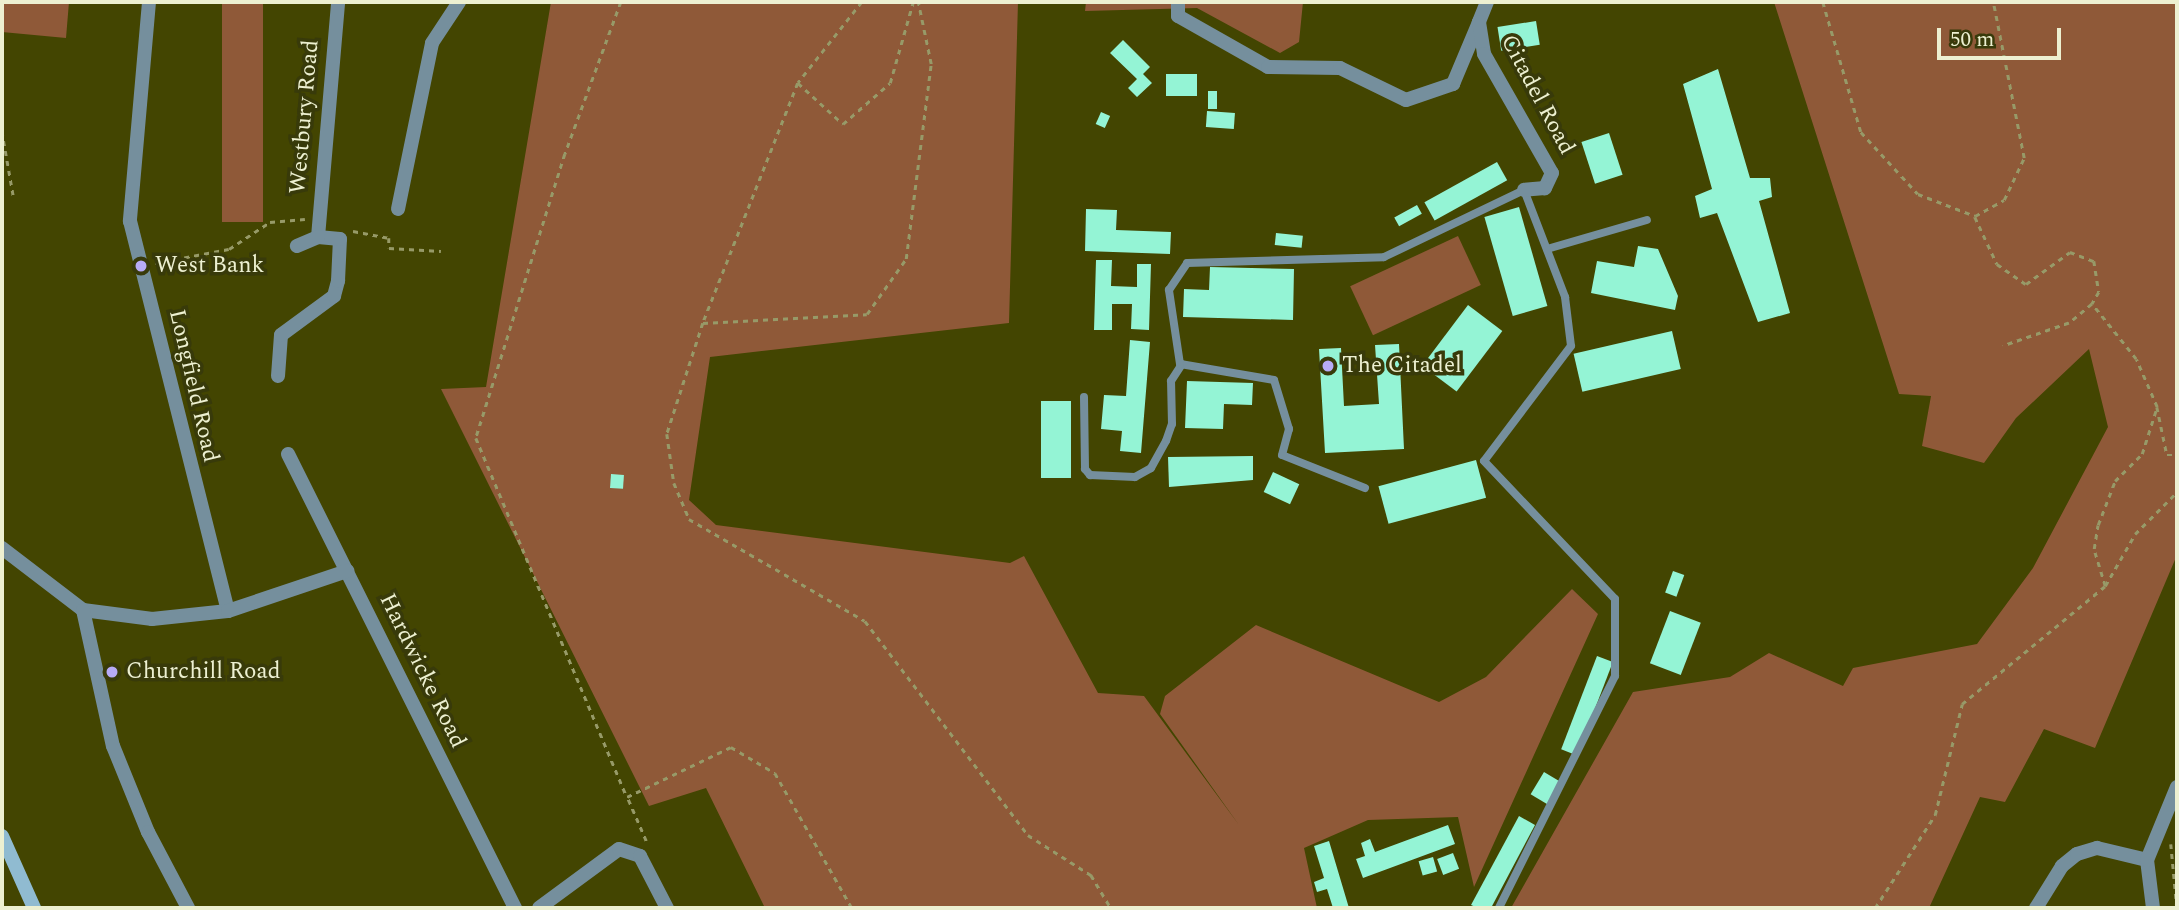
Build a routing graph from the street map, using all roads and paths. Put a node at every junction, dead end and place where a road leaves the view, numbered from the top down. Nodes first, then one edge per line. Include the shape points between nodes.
1 (149, 2) edge
2 (338, 2) edge
3 (459, 2) edge
4 (621, 2) edge
5 (862, 2) edge
6 (913, 2) edge
7 (918, 2) edge
8 (1178, 2) edge
9 (1487, 2) edge
10 (1823, 2) edge
11 (1993, 2) edge
12 (1479, 22) junction
13 (798, 83) junction
14 (2, 131) edge
15 (1524, 190) junction
16 (13, 199) dead end
17 (398, 209) dead end
18 (1975, 216) junction
19 (1647, 220) dead end
20 (319, 227) junction
21 (297, 246) dead end
22 (1547, 249) junction
23 (441, 251) dead end
24 (141, 266) junction
25 (2092, 304) junction
26 (703, 323) junction
27 (2003, 346) dead end
28 (1182, 364) junction
29 (278, 376) dead end
30 (1084, 397) dead end
31 (2157, 407) junction
32 (288, 454) dead end
33 (2177, 455) edge
34 (1365, 488) dead end
35 (2177, 492) edge
36 (2, 548) edge
37 (347, 571) junction
38 (2105, 586) junction
39 (83, 610) junction
40 (228, 611) junction
41 (2177, 787) edge
42 (627, 797) junction
43 (2, 836) edge
44 (2170, 838) dead end
45 (640, 856) junction
46 (2147, 860) junction
47 (34, 908) edge
48 (188, 908) edge
49 (515, 908) edge
50 (539, 908) edge
51 (667, 908) edge
52 (852, 908) edge
53 (1111, 908) edge
54 (1499, 908) edge
55 (1875, 908) edge
56 (2036, 908) edge
57 (2153, 908) edge
58 (2172, 908) edge

1 - 24 street, Longfield Road via 130,220
2 - 20 street, Westbury Road
3 - 17 street via 432,43
4 - 42 path via 565,154 476,438
5 - 13 path
6 - 13 path via 890,83 843,124
7 - 26 path via 931,64 906,259 867,314
8 - 12 street via 1178,16 1268,66 1340,68 1406,100 1452,84
9 - 12 street, Citadel Road
10 - 18 path via 1861,132 1918,194
11 - 18 path via 2024,159 2004,200
12 - 15 street, Citadel Road via 1483,54 1552,173 1545,188
13 - 26 path
14 - 16 path
15 - 22 lane
15 - 28 lane via 1384,257 1187,263 1169,290
18 - 25 path via 1997,264 2026,284 2070,252 2094,261 2099,292
19 - 22 lane
20 - 21 street
20 - 23 path via 389,238 389,248
20 - 24 path via 270,222 229,249
20 - 29 street via 340,239 334,296 281,335
22 - 54 lane via 1565,297 1571,346 1484,461 1583,558 1615,598 1615,676
24 - 40 street, Longfield Road
25 - 27 path via 2069,323
25 - 31 path via 2136,359
26 - 53 path via 667,434 674,483 689,519 865,621 1028,835 1091,875
28 - 30 lane via 1171,381 1172,424 1166,441 1151,468 1135,477 1090,475 1085,469
28 - 34 lane via 1274,380 1289,429 1282,455
31 - 33 path via 2167,455
31 - 38 path via 2142,454 2115,481 2098,526 2094,549
32 - 37 street, Hardwicke Road
35 - 38 path via 2135,534
36 - 39 street
37 - 40 street
37 - 49 street, Hardwicke Road
38 - 55 path via 1962,704 1935,815
39 - 40 street via 152,619
39 - 48 street via 113,747 148,832
41 - 46 street
42 - 45 path via 648,846
42 - 52 path via 731,747 775,773
43 - 47 main road
44 - 58 path via 2177,908
45 - 50 street via 619,849
45 - 51 street
46 - 56 street via 2096,848 2077,854 2062,866
46 - 57 street

